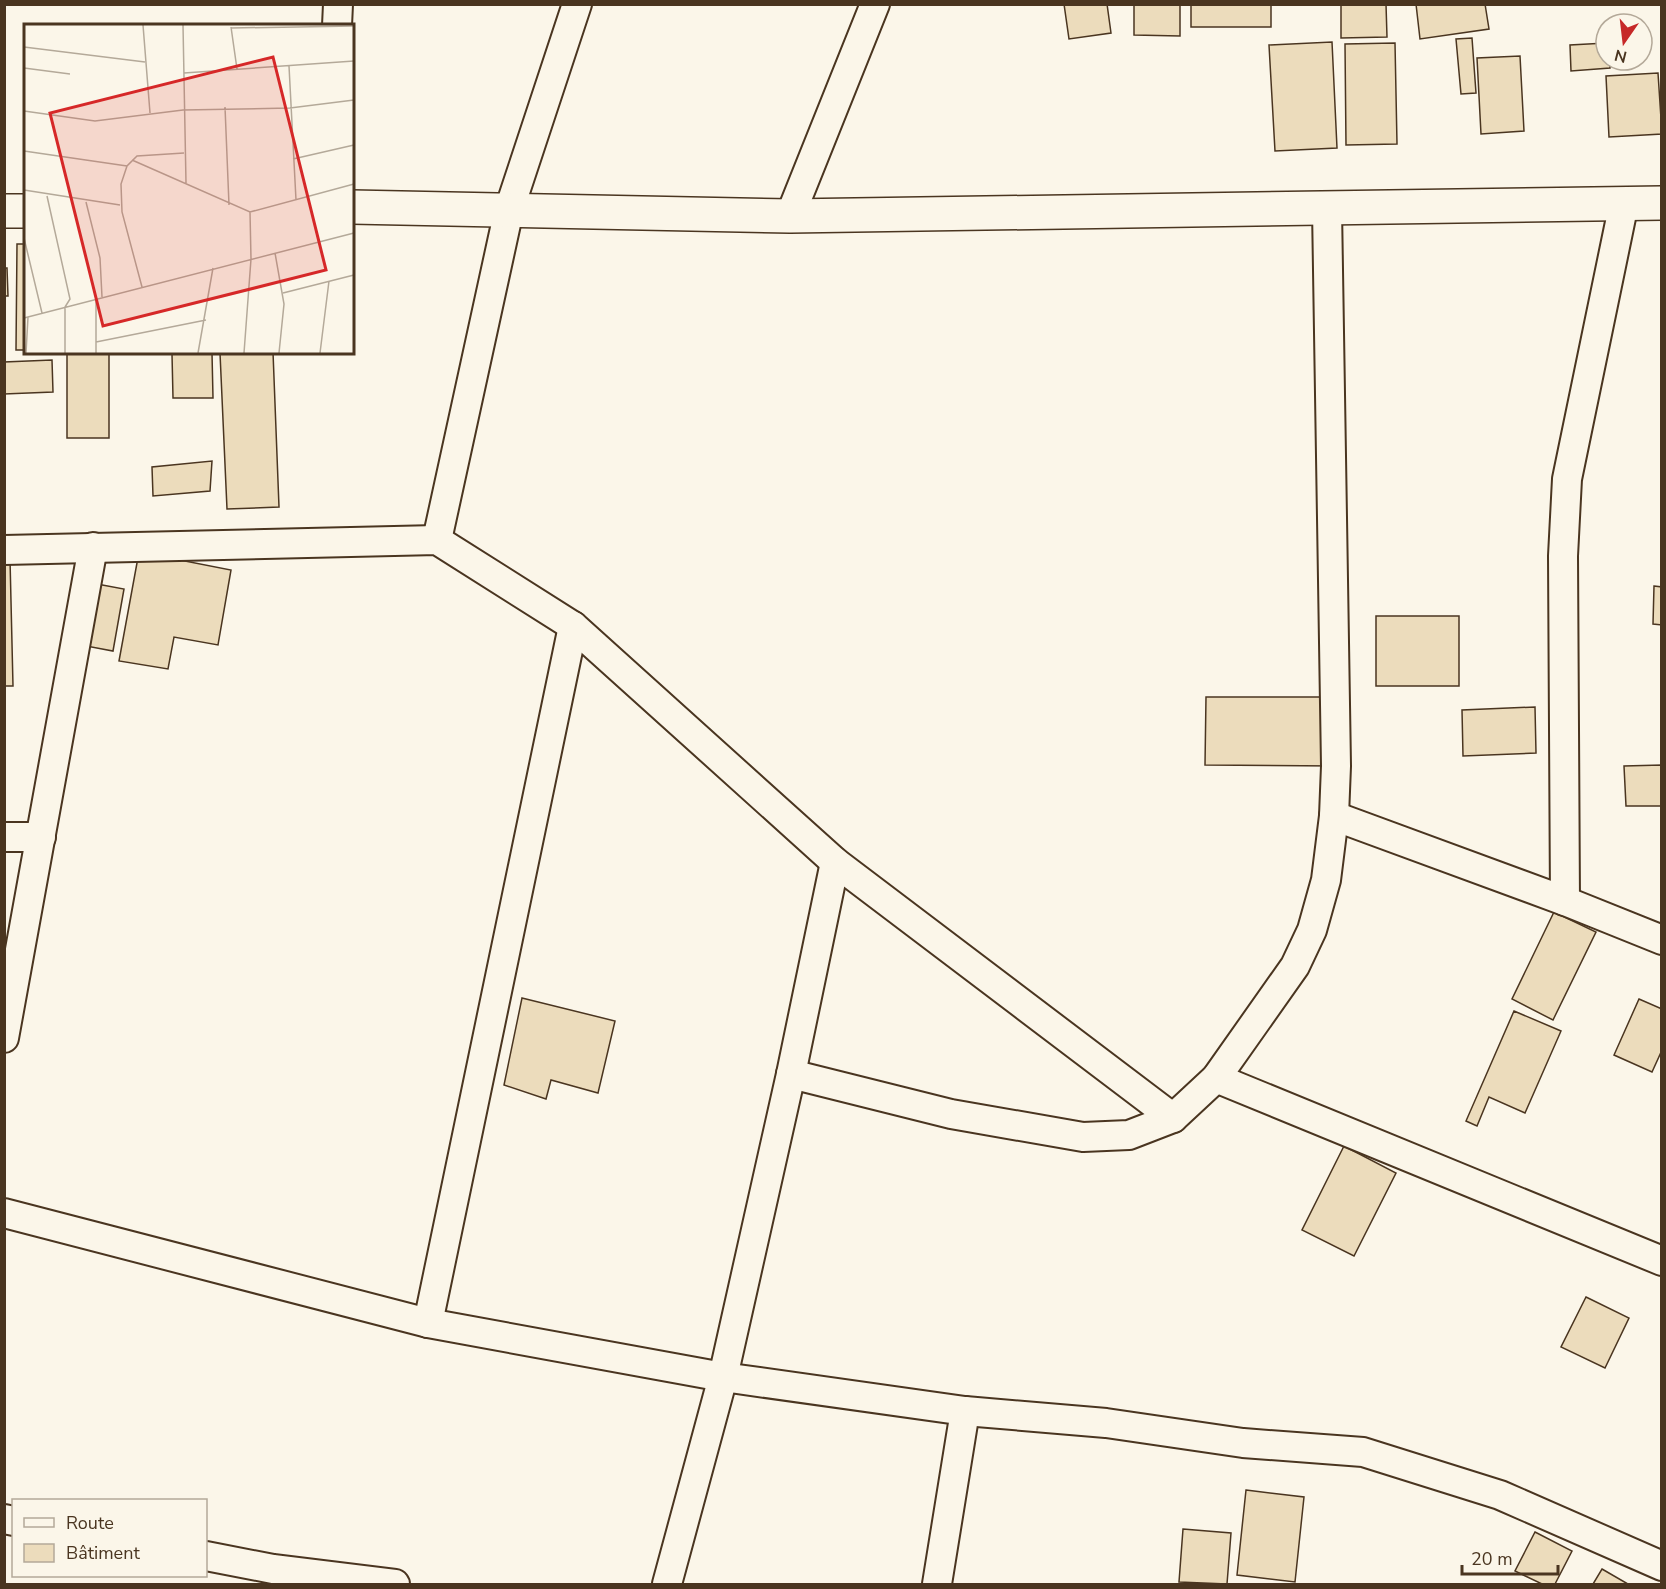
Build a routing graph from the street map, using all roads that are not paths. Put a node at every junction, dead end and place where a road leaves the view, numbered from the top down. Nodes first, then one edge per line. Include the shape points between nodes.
1 (338, 4) edge
2 (578, 4) edge
3 (875, 4) edge
4 (337, 24) edge
5 (1624, 203) junction
6 (1662, 203) edge
7 (354, 207) edge
8 (1327, 208) junction
9 (509, 210) junction
10 (4, 211) edge
11 (24, 211) edge
12 (790, 216) junction
13 (437, 540) junction
14 (93, 547) junction
15 (4, 550) edge
16 (573, 626) junction
17 (1334, 816) junction
18 (4, 837) edge
19 (41, 837) junction
20 (835, 862) junction
21 (1565, 901) junction
22 (1662, 940) edge
23 (4, 1038) edge
24 (791, 1074) junction
25 (1216, 1078) junction
26 (1173, 1118) junction
27 (4, 1213) edge
28 (1662, 1261) edge
29 (428, 1323) junction
30 (723, 1377) junction
31 (965, 1411) junction
32 (207, 1556) edge
33 (1662, 1566) edge
34 (272, 1577) edge
35 (395, 1584) edge
36 (667, 1584) edge
37 (937, 1584) edge

1 - 4 street
2 - 9 street
3 - 12 street
5 - 6 main road
5 - 8 main road
5 - 21 street via 1567,479 1563,556
7 - 9 main road
8 - 12 main road
8 - 17 street via 1336,698
9 - 12 main road
9 - 13 street
10 - 11 main road
13 - 14 street
13 - 16 street
14 - 15 street
14 - 19 street
16 - 20 street
16 - 29 street
17 - 21 street
17 - 25 street via 1326,880 1312,930 1295,966
18 - 19 street
19 - 23 street
20 - 24 street
20 - 26 street
21 - 22 street
24 - 26 street via 951,1114 1083,1137 1129,1134
24 - 30 street
25 - 26 street
25 - 28 street
27 - 29 street
29 - 30 street
30 - 31 street
30 - 36 street
31 - 33 street via 1106,1423 1243,1443 1363,1452 1500,1495
31 - 37 street
32 - 34 street
34 - 35 street

